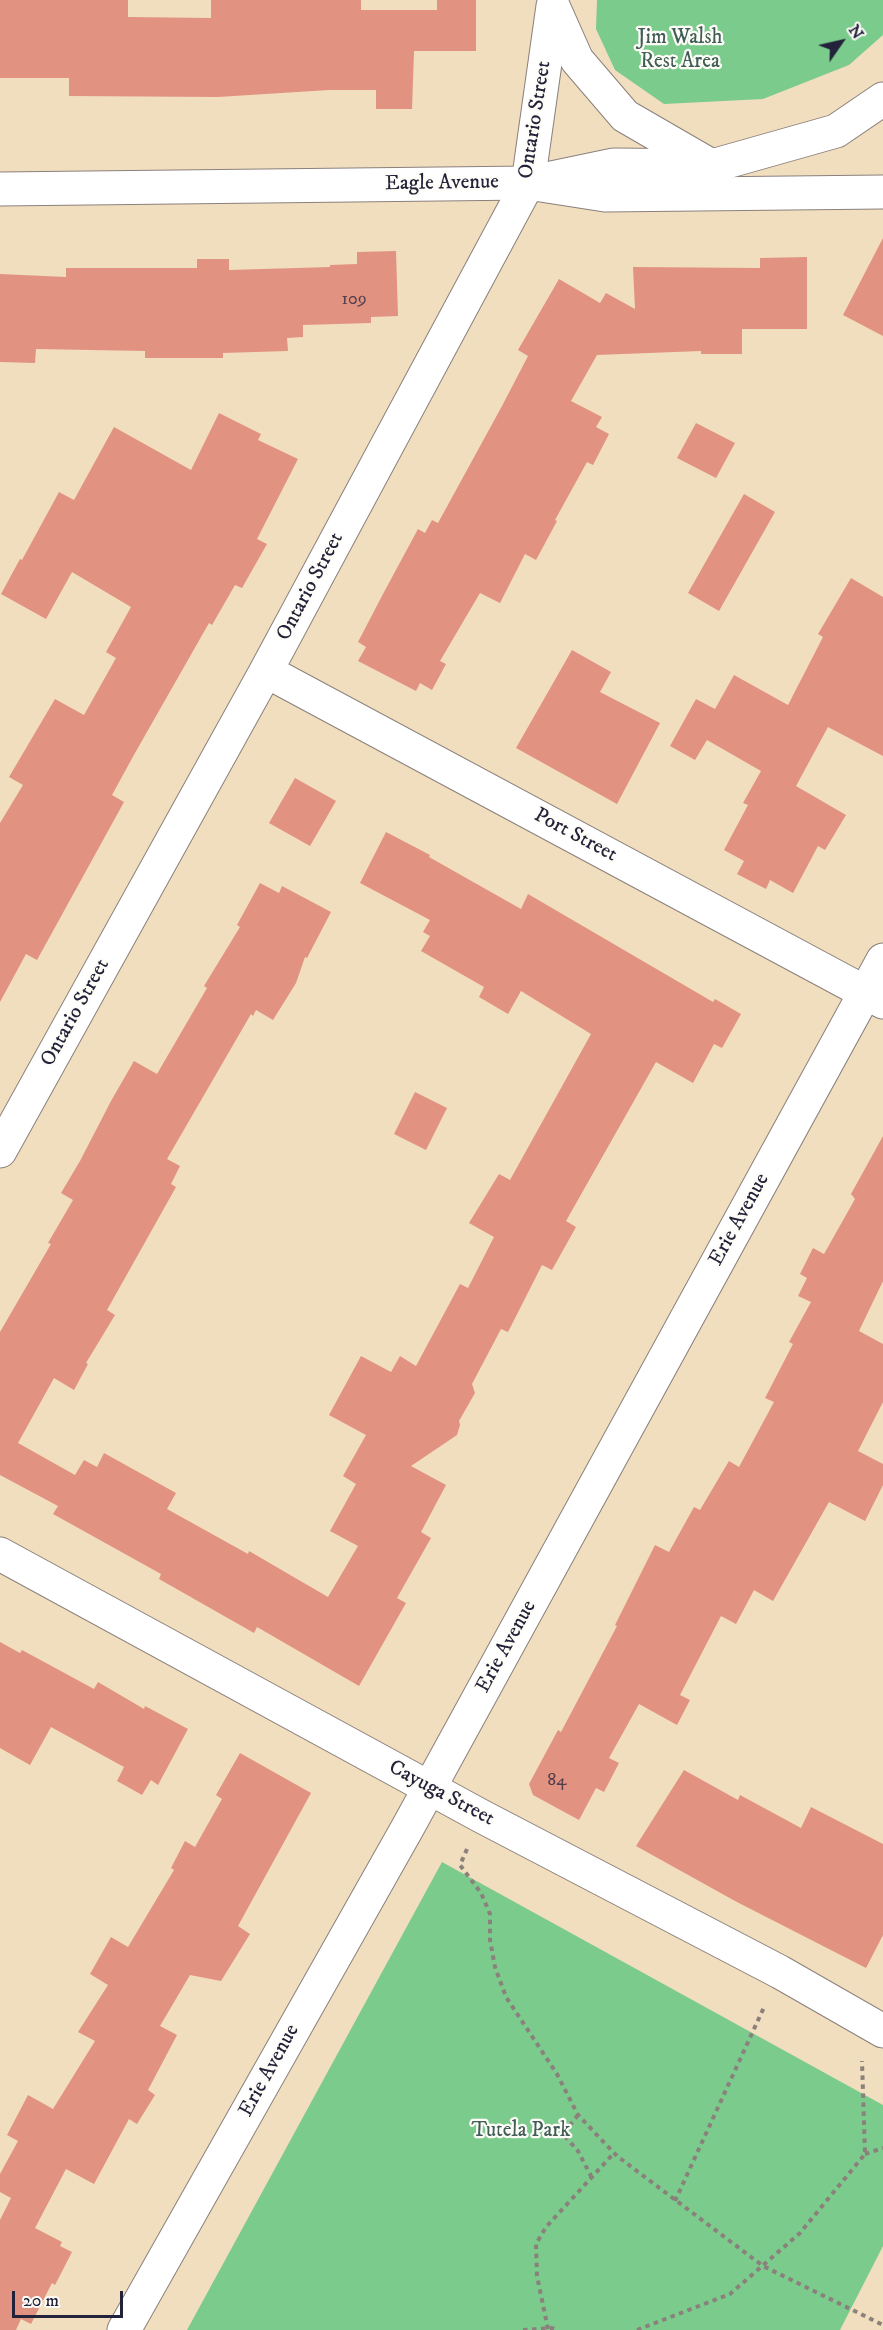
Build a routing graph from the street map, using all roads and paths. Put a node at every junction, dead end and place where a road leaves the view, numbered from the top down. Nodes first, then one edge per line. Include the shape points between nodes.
1 (553, 3) edge
2 (883, 99) edge
3 (712, 166) junction
4 (528, 183) junction
5 (0, 189) edge
6 (883, 192) edge
7 (266, 671) junction
8 (883, 960) edge
9 (874, 997) edge
10 (0, 1151) edge
11 (0, 1554) edge
12 (429, 1787) junction
13 (481, 1816) junction
14 (780, 1972) junction
15 (870, 2024) edge
16 (578, 2115) junction
17 (883, 2148) edge
18 (614, 2153) junction
19 (866, 2154) junction
20 (591, 2176) junction
21 (675, 2201) junction
22 (764, 2266) junction
23 (883, 2325) edge
24 (548, 2329) edge
25 (124, 2330) edge
26 (523, 2330) edge
27 (557, 2330) edge
28 (637, 2330) edge

1 - 3 street via 577,60 625,116
1 - 4 street, Ontario Street
2 - 3 street via 836,131
3 - 4 street via 614,165
4 - 5 street, Eagle Avenue
4 - 6 street, Eagle Avenue via 605,195
4 - 7 street, Ontario Street
7 - 9 street, Port Street
7 - 10 street, Ontario Street
8 - 9 street, Erie Avenue
9 - 12 street, Erie Avenue
11 - 12 street, Cayuga Street
12 - 13 street, Cayuga Street
12 - 25 street, Erie Avenue
13 - 14 street, Cayuga Street
13 - 16 path via 460,1865 481,1893 490,1914 495,1967 506,1997 557,2074
14 - 15 street, Cayuga Street
14 - 21 path
15 - 19 path via 864,2079
16 - 18 path
16 - 20 path via 563,2134 578,2151
17 - 19 path
18 - 20 path
18 - 21 path
19 - 22 path via 800,2233
20 - 24 path via 536,2244 537,2276
21 - 22 path
22 - 23 path
22 - 28 path via 730,2294
24 - 26 path
24 - 27 path

